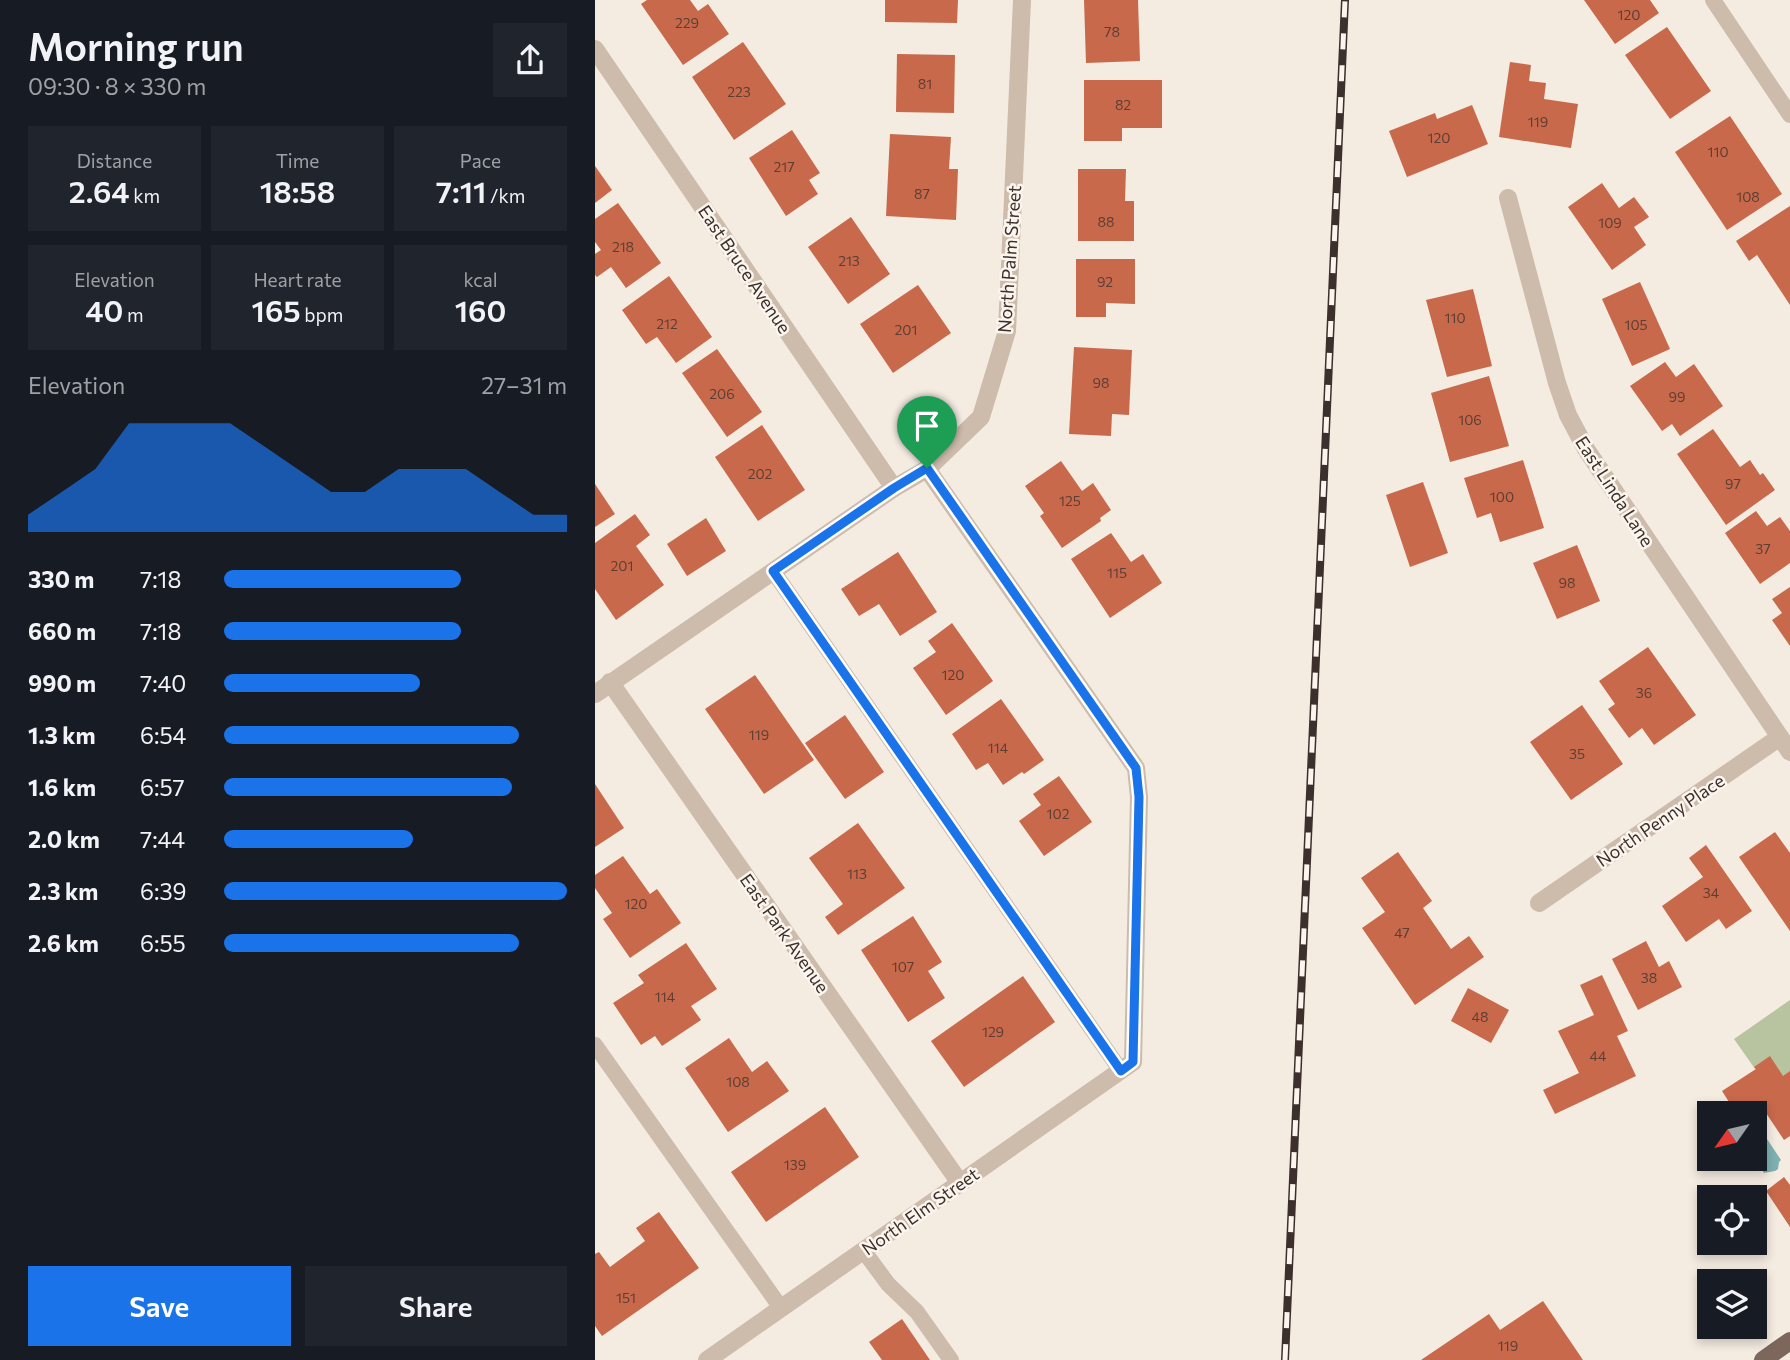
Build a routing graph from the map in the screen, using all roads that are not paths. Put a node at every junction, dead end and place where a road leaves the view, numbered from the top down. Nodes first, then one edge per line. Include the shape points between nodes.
1 (1022, 0) edge
2 (1713, 0) edge
3 (595, 49) edge
4 (1790, 115) edge
5 (1508, 198) dead end
6 (927, 468) junction
7 (894, 488) junction
8 (773, 571) junction
9 (610, 682) junction
10 (595, 694) edge
11 (1785, 745) edge
12 (1539, 903) dead end
13 (595, 1045) edge
14 (1127, 1067) junction
15 (960, 1183) junction
16 (863, 1251) junction
17 (781, 1308) junction
18 (1790, 1341) edge
19 (707, 1360) edge
20 (951, 1360) edge
21 (1764, 1360) edge

1 - 6 street, North Palm Street via 1007,331 981,417
2 - 4 lane
3 - 7 street, East Bruce Avenue
5 - 11 street, East Linda Lane via 1568,415 1586,449
6 - 7 street, North Palm Street
6 - 14 street via 1136,768 1139,797
7 - 8 street, North Palm Street
8 - 9 street, North Palm Street
8 - 14 lane
9 - 10 street, North Palm Street
9 - 15 street, East Park Avenue
11 - 12 street, North Penny Place
13 - 17 lane
14 - 15 street, North Elm Street
15 - 16 street, North Elm Street
16 - 17 street, North Elm Street
16 - 20 lane via 917,1312
17 - 19 street, North Elm Street
18 - 21 main road

